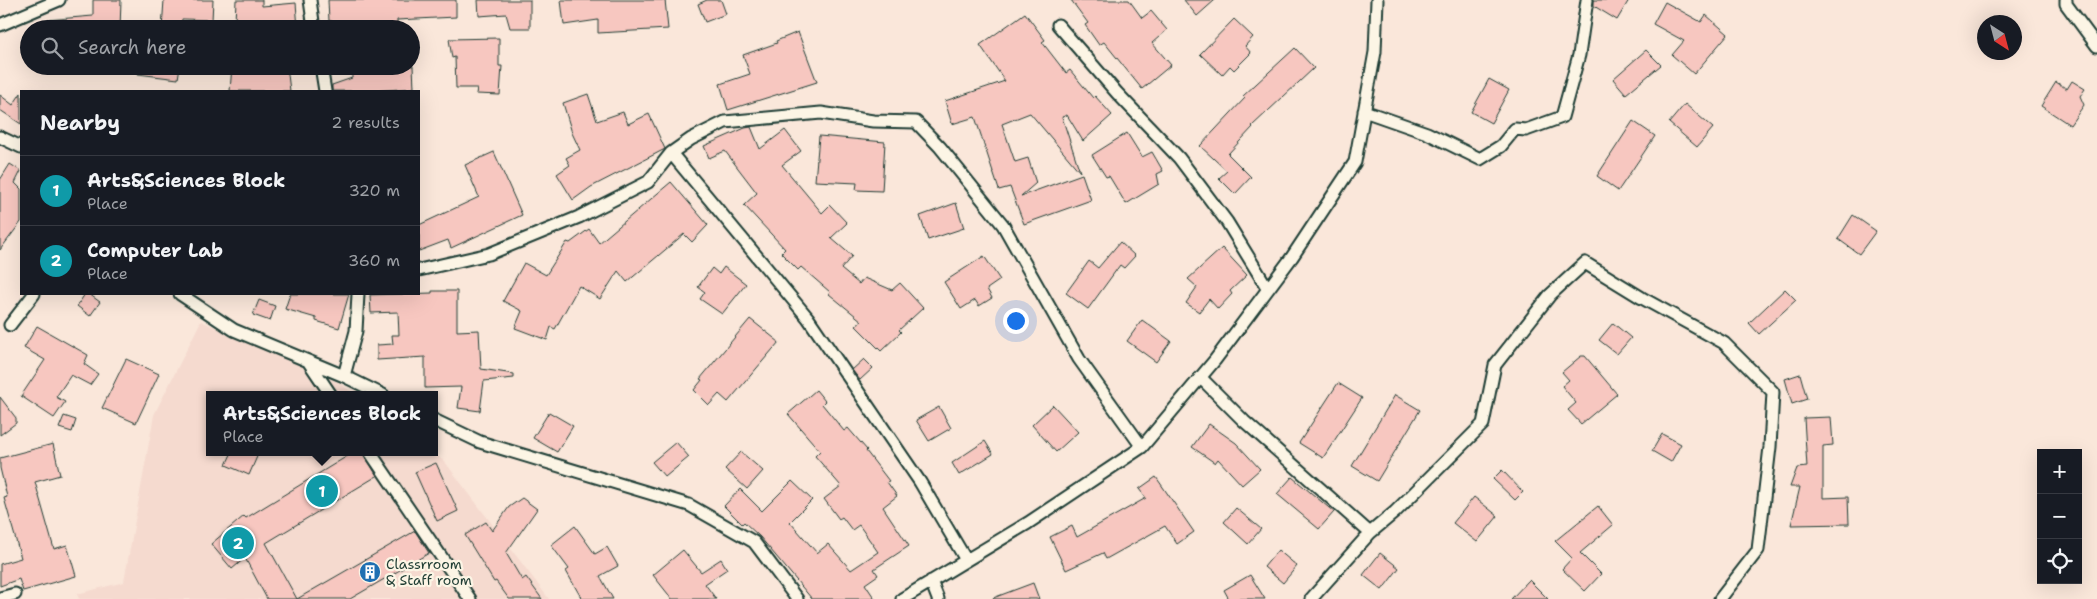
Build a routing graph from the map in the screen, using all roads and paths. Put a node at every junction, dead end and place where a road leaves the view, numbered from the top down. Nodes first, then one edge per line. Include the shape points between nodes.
1 (59, 0) edge
2 (310, 0) edge
3 (1377, 0) edge
4 (1587, 0) edge
5 (2066, 0) edge
6 (313, 20) edge
7 (0, 25) edge
8 (1058, 25) dead end
9 (2097, 46) edge
10 (322, 75) edge
11 (325, 90) edge
12 (1364, 111) junction
13 (0, 137) edge
14 (20, 147) edge
15 (671, 153) junction
16 (420, 270) edge
17 (1268, 289) junction
18 (33, 295) edge
19 (182, 295) edge
20 (358, 295) edge
21 (10, 325) dead end
22 (307, 360) junction
23 (344, 376) junction
24 (1200, 377) junction
25 (328, 391) edge
26 (375, 391) edge
27 (438, 422) edge
28 (1142, 447) junction
29 (373, 456) edge
30 (1370, 534) junction
31 (966, 560) junction
32 (932, 581) junction
33 (15, 594) dead end
34 (0, 598) edge
35 (470, 599) edge
36 (797, 599) edge
37 (902, 599) edge
38 (938, 599) edge
39 (1311, 599) edge
40 (1720, 599) edge

1 - 7 street
2 - 6 street
3 - 12 street via 1375,52
4 - 12 street via 1579,55 1562,117 1526,130 1514,129 1500,146 1480,159 1426,133
5 - 9 street
8 - 17 street via 1117,94 1179,158 1227,222
10 - 11 street
12 - 17 street via 1355,162
13 - 14 street
15 - 16 street via 648,182 579,217 489,254
15 - 28 street via 725,122 820,113 873,121 916,122 1003,225 1079,359
15 - 31 street via 808,318 920,482
17 - 24 street
18 - 21 street
19 - 22 street via 234,330
20 - 23 street via 356,331
22 - 23 street
22 - 25 street
23 - 26 street
24 - 28 street
24 - 30 street
27 - 36 street via 480,442 689,505 754,542
28 - 31 street
29 - 35 street
30 - 39 street
30 - 40 street via 1483,424 1495,365 1550,295 1585,263 1724,343 1773,392 1758,550
31 - 32 street
32 - 37 street
32 - 38 street
33 - 34 street

